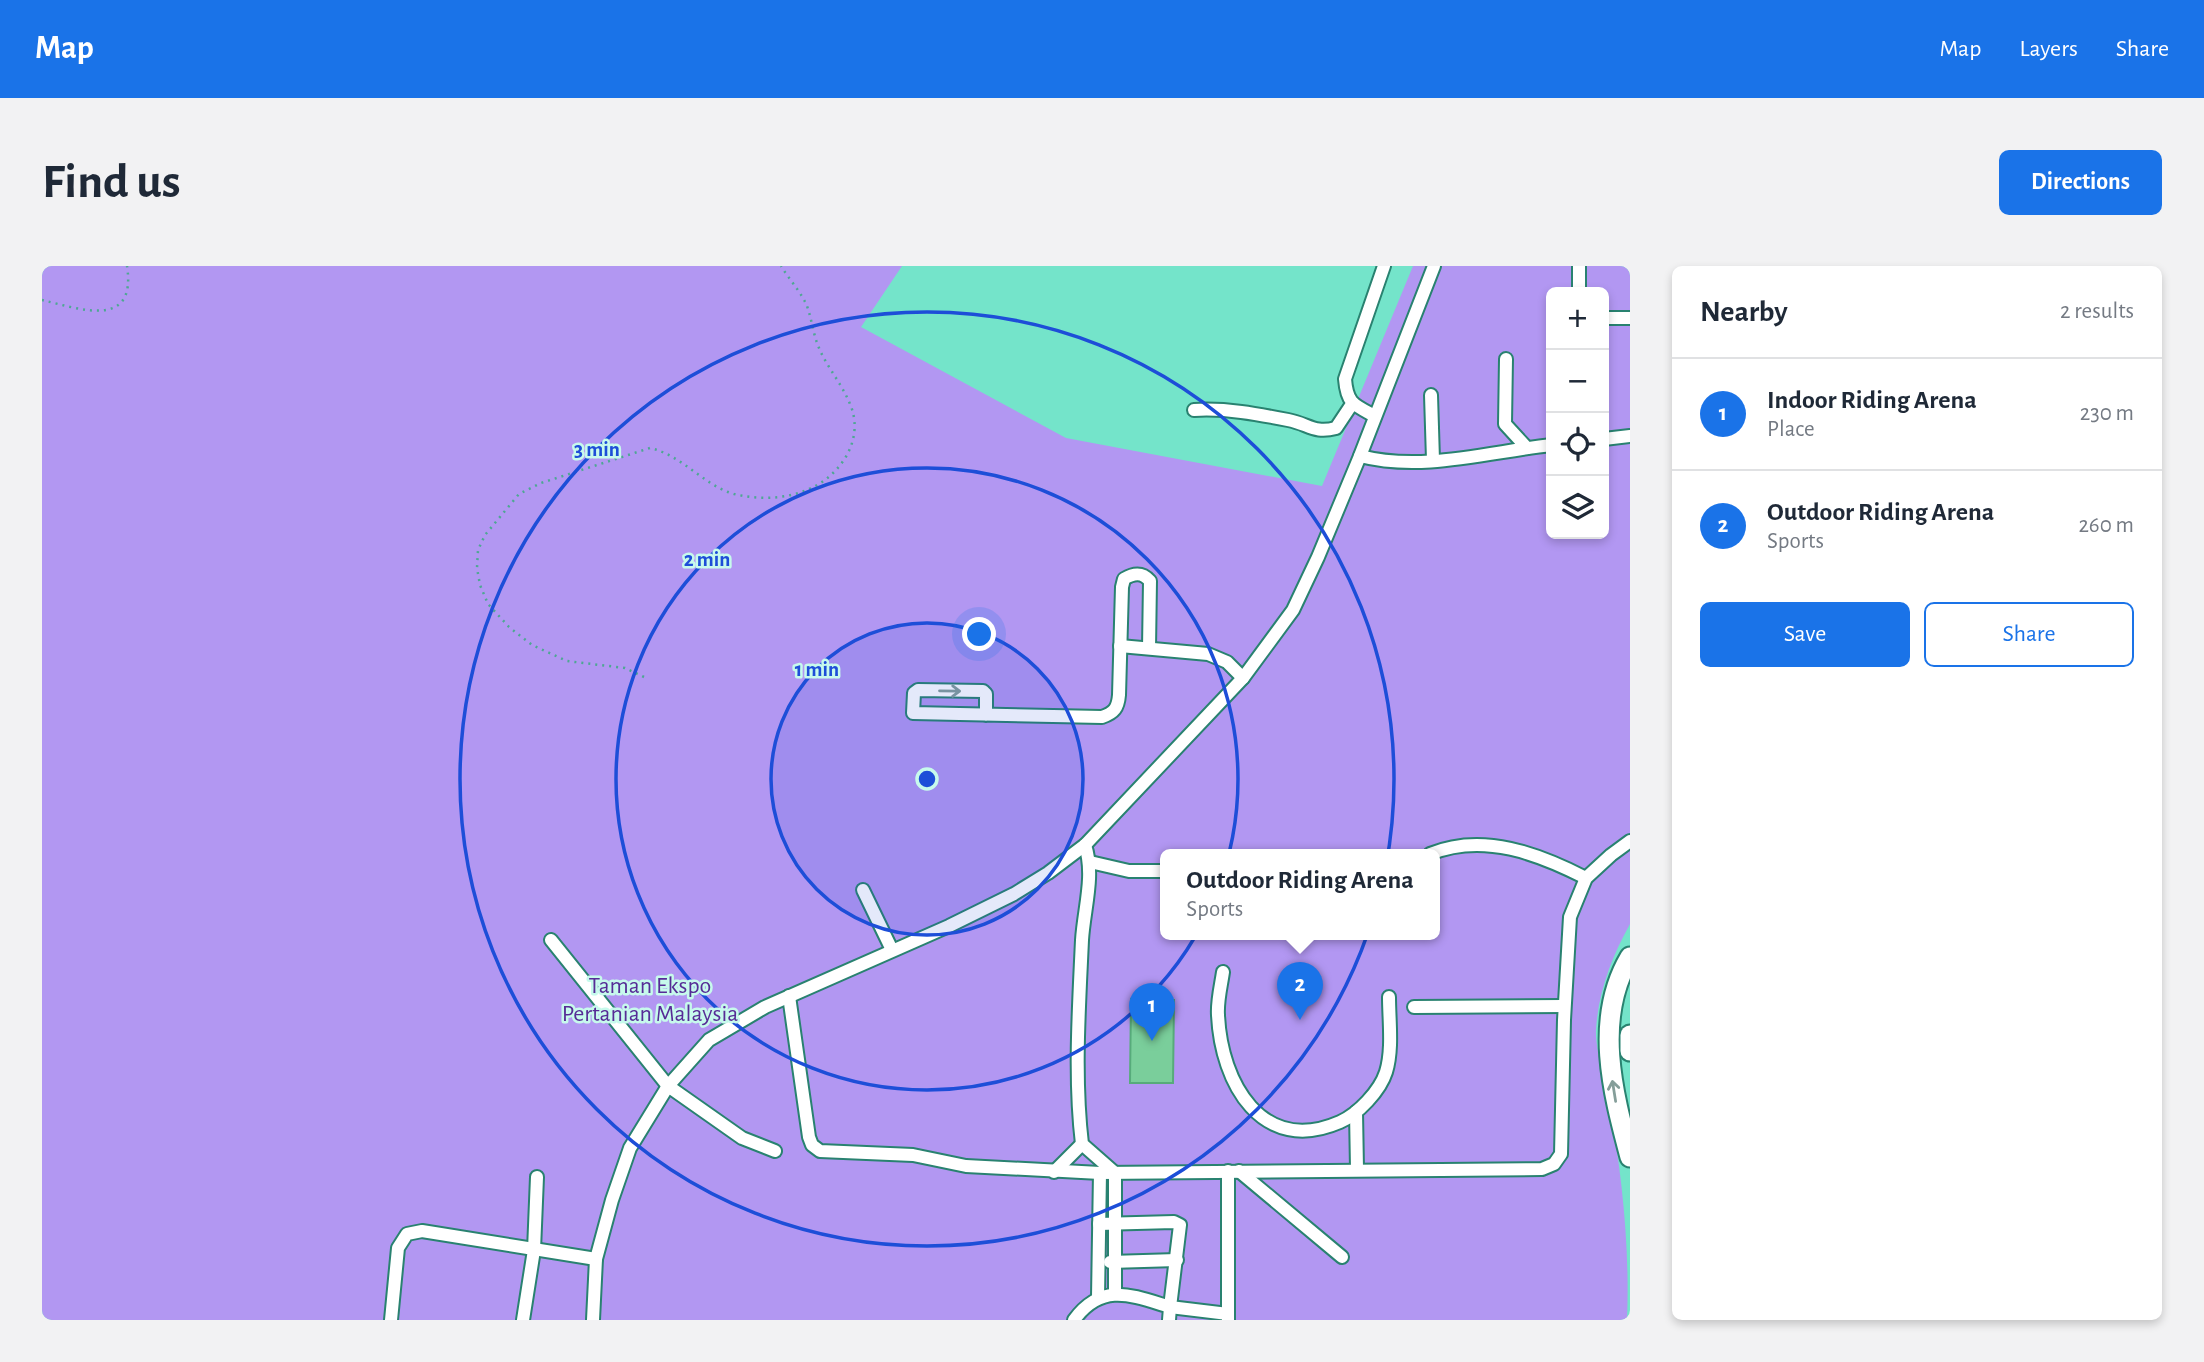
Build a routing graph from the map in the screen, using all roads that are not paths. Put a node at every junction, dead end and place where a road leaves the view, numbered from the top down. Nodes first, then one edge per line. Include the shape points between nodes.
1 (1384, 266) edge
2 (1434, 266) edge
3 (1579, 266) edge
4 (1579, 287) edge
5 (1609, 318) edge
6 (1630, 318) edge
7 (1506, 359) dead end
8 (1431, 396) dead end
9 (1352, 404) junction
10 (1194, 410) dead end
11 (1375, 416) junction
12 (1630, 436) edge
13 (1609, 438) edge
14 (1546, 446) edge
15 (1527, 448) junction
16 (1360, 456) junction
17 (1433, 460) junction
18 (1120, 646) junction
19 (1149, 648) junction
20 (1243, 678) junction
21 (986, 715) junction
22 (1630, 841) edge
23 (1085, 845) junction
24 (1440, 850) edge
25 (1090, 862) junction
26 (1160, 871) edge
27 (1586, 878) junction
28 (863, 890) dead end
29 (551, 940) dead end
30 (892, 950) junction
31 (1630, 957) edge
32 (1223, 972) dead end
33 (789, 996) junction
34 (1389, 998) dead end
35 (1564, 1006) junction
36 (1414, 1007) dead end
37 (1630, 1035) edge
38 (1630, 1051) edge
39 (668, 1086) junction
40 (1356, 1112) junction
41 (1082, 1144) junction
42 (775, 1151) dead end
43 (1630, 1157) edge
44 (1357, 1169) junction
45 (1233, 1171) junction
46 (1054, 1172) junction
47 (1100, 1173) junction
48 (1115, 1173) junction
49 (537, 1177) dead end
50 (1099, 1224) junction
51 (1114, 1224) junction
52 (534, 1250) junction
53 (1342, 1257) dead end
54 (596, 1259) junction
55 (1177, 1260) junction
56 (1099, 1262) junction
57 (1115, 1262) junction
58 (593, 1292) junction
59 (1115, 1294) junction
60 (1098, 1297) junction
61 (1169, 1313) edge
62 (1228, 1317) edge
63 (391, 1320) edge
64 (523, 1320) edge
65 (584, 1320) edge
66 (593, 1320) edge
67 (1074, 1320) edge

1 - 9 street via 1345,379
2 - 11 street
3 - 4 street
5 - 6 street
7 - 15 street via 1505,424
8 - 17 street
9 - 10 street via 1336,428 1325,431 1250,413
9 - 11 street
11 - 16 street
12 - 13 street
14 - 15 street
15 - 17 street
16 - 17 street via 1394,462
16 - 20 street via 1293,610
18 - 19 street
18 - 19 street via 1122,587 1124,579 1138,573 1150,581
18 - 21 street via 1118,704 1112,713 1102,717
19 - 20 street via 1208,654 1227,662
20 - 23 street
21 -> 21 street via 913,713 915,691 985,692
22 - 27 street
23 - 25 street
23 - 30 street via 1014,894
24 - 27 street via 1470,846 1524,850
25 - 26 street
25 - 41 street via 1079,1039
27 - 35 street via 1570,916
28 - 30 street
29 - 39 street
30 - 33 street
43 -> 31 highway via 1608,1055 1611,1010
32 - 40 street via 1218,1014 1221,1039 1233,1079 1249,1107 1261,1119 1291,1130 1327,1127
33 - 39 street via 709,1040
33 - 46 street via 809,1137 820,1151 913,1155 966,1166
34 - 40 street via 1385,1074
35 - 36 street
35 - 44 street via 1561,1154 1555,1164 1542,1169
37 - 38 highway
39 - 42 street via 742,1138
39 - 54 street via 630,1148
40 - 44 street
41 - 46 street
41 - 48 street
44 - 45 street
45 - 48 street
45 - 53 street
45 - 62 street
46 - 47 street
47 - 48 street
47 - 50 street
48 - 51 street
49 - 52 street
50 - 51 street
50 - 56 street
51 - 55 street via 1180,1225
51 - 57 street
52 - 54 street
52 - 63 street via 422,1231 407,1234 397,1248
52 - 64 street
54 - 58 street
55 - 57 street
55 - 61 street
56 - 57 street
56 - 60 street
57 - 59 street
58 - 65 street
58 - 66 street
59 - 60 street
59 - 61 street via 1132,1296
60 - 67 street
61 - 62 street

